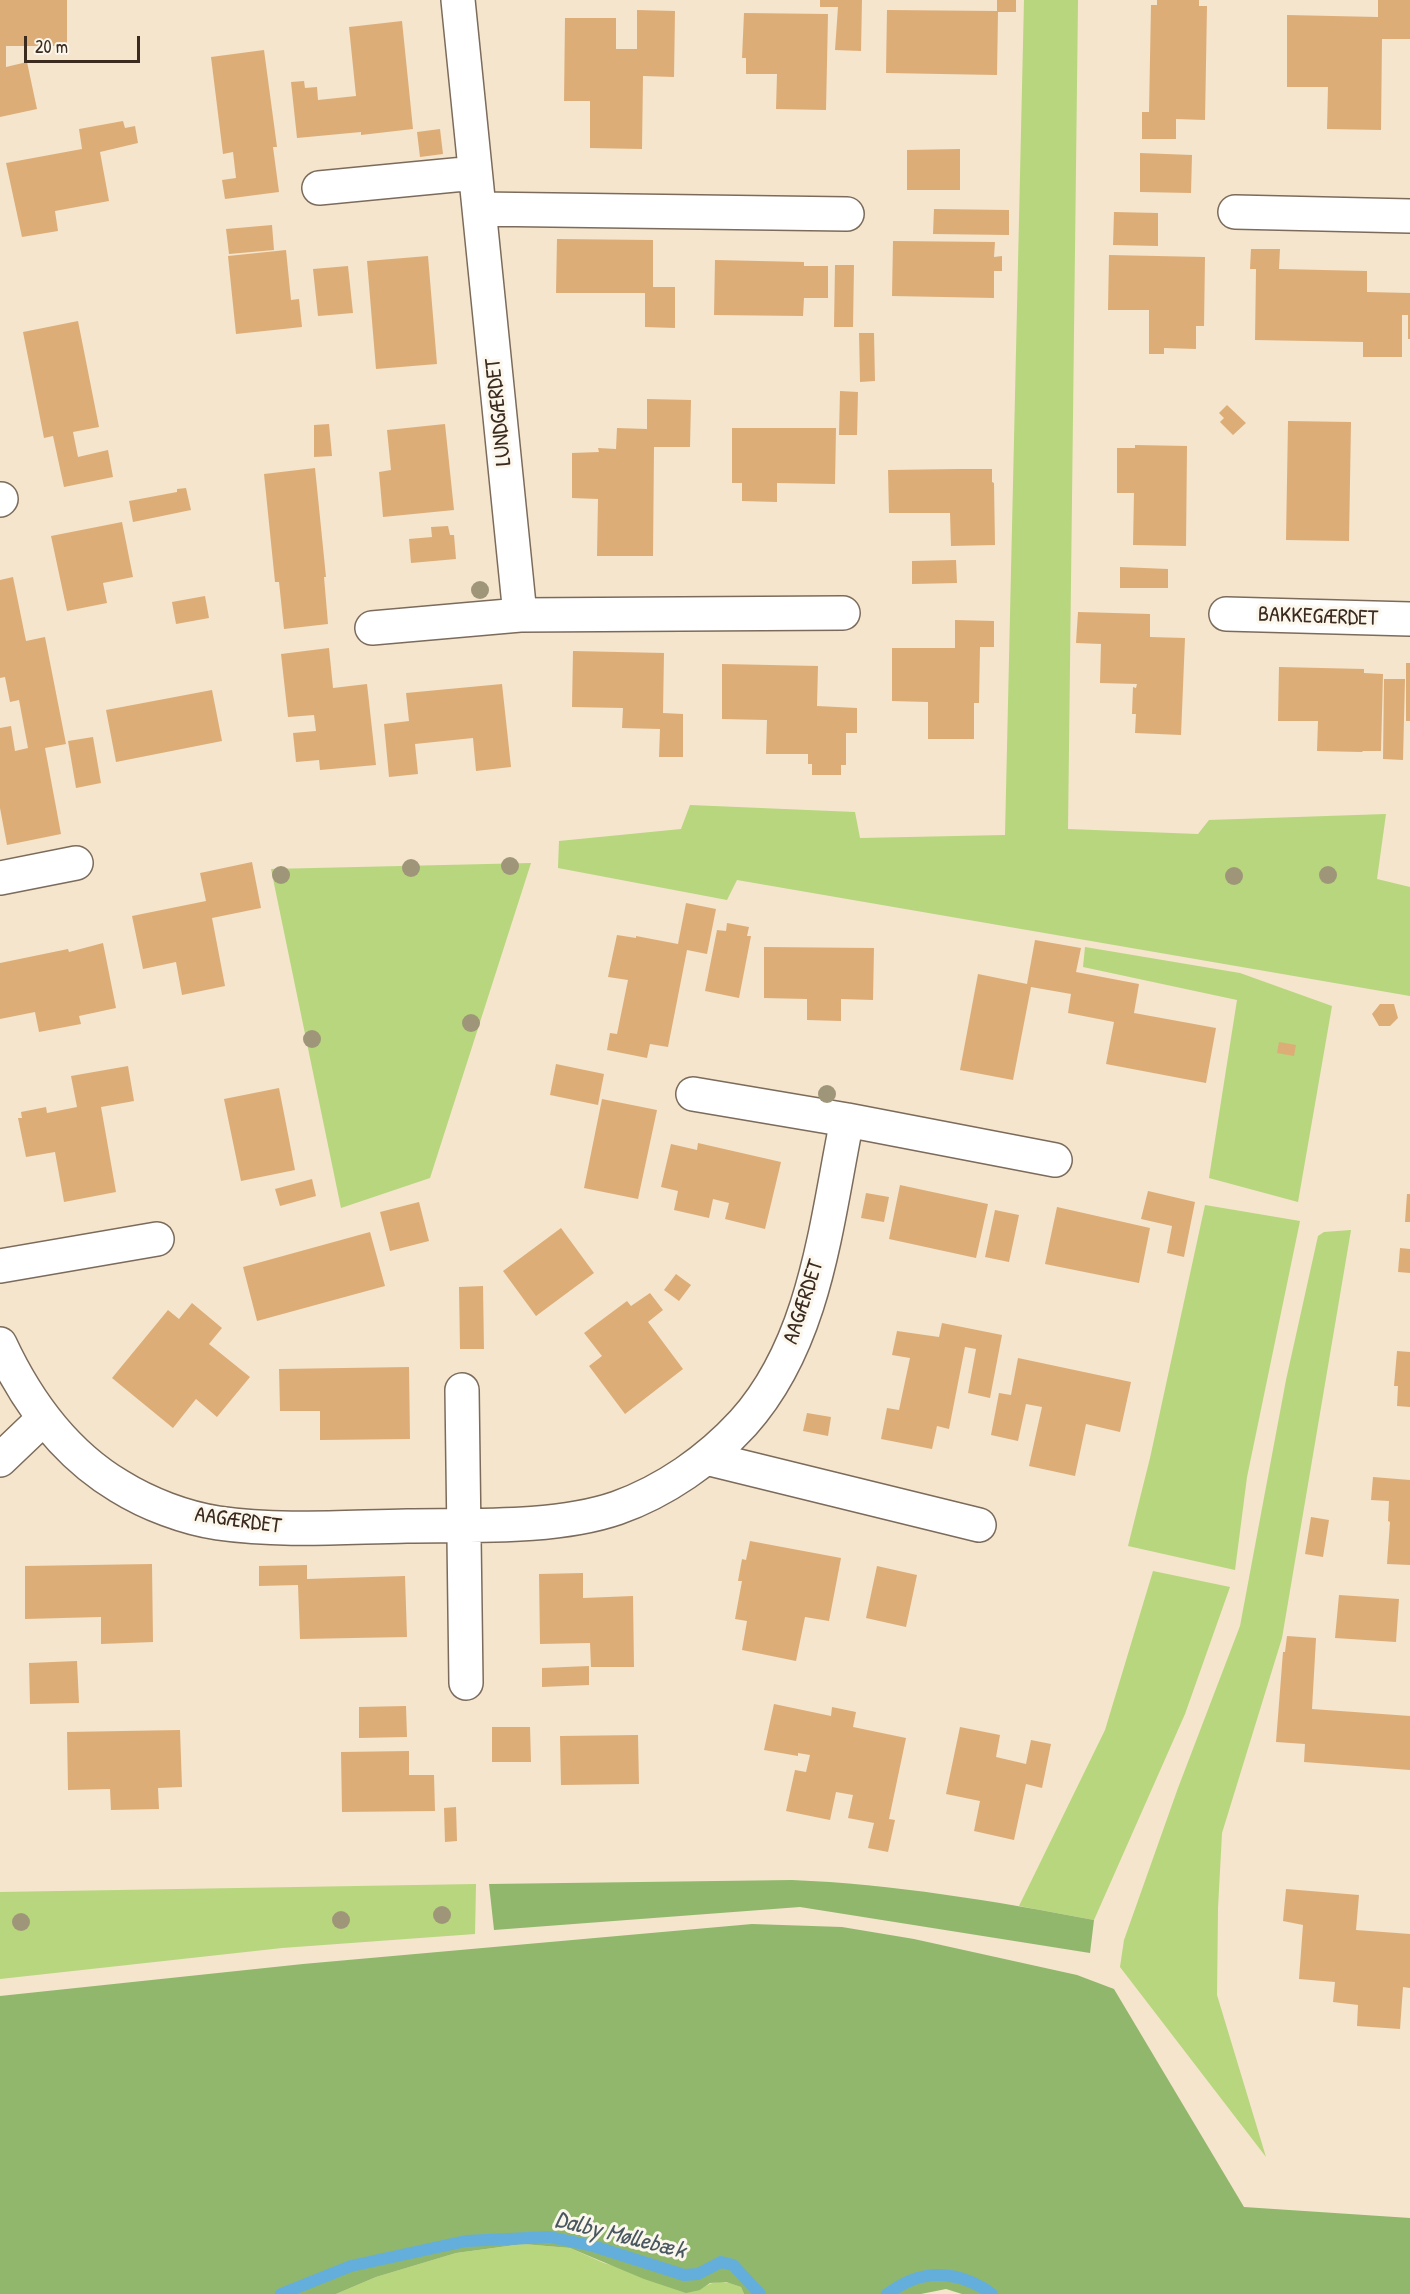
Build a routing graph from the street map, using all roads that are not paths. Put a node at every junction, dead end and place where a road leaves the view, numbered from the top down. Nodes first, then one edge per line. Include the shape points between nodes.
1 (458, 0) edge
2 (476, 172) junction
3 (319, 188) dead end
4 (479, 209) junction
5 (1235, 212) dead end
6 (847, 214) dead end
7 (1410, 216) edge
8 (843, 613) dead end
9 (1226, 614) dead end
10 (520, 615) junction
11 (1410, 619) edge
12 (372, 628) dead end
13 (76, 863) dead end
14 (0, 878) edge
15 (693, 1094) dead end
16 (847, 1120) junction
17 (1055, 1160) dead end
18 (157, 1239) dead end
19 (0, 1266) edge
20 (0, 1344) edge
21 (462, 1390) dead end
22 (43, 1419) junction
23 (706, 1458) junction
24 (0, 1460) edge
25 (464, 1525) junction
26 (979, 1525) dead end
27 (466, 1683) dead end

1 - 2 street, LUNDGÆRDET
2 - 3 street
2 - 4 street, LUNDGÆRDET
4 - 6 street
4 - 10 street, LUNDGÆRDET
5 - 7 street
8 - 10 street
9 - 11 street, BAKKEGÆRDET
10 - 12 street
13 - 14 street
15 - 16 street
16 - 17 street
16 - 23 street, AAGÆRDET via 813,1286 798,1335 774,1381 744,1422
18 - 19 street
20 - 22 street, AAGÆRDET via 17,1380
21 - 25 street
22 - 24 street
22 - 25 street, AAGÆRDET via 78,1456 120,1486 166,1509 215,1523 265,1528
23 - 25 street, AAGÆRDET via 664,1486 618,1508 568,1521
23 - 26 street
25 - 27 street

